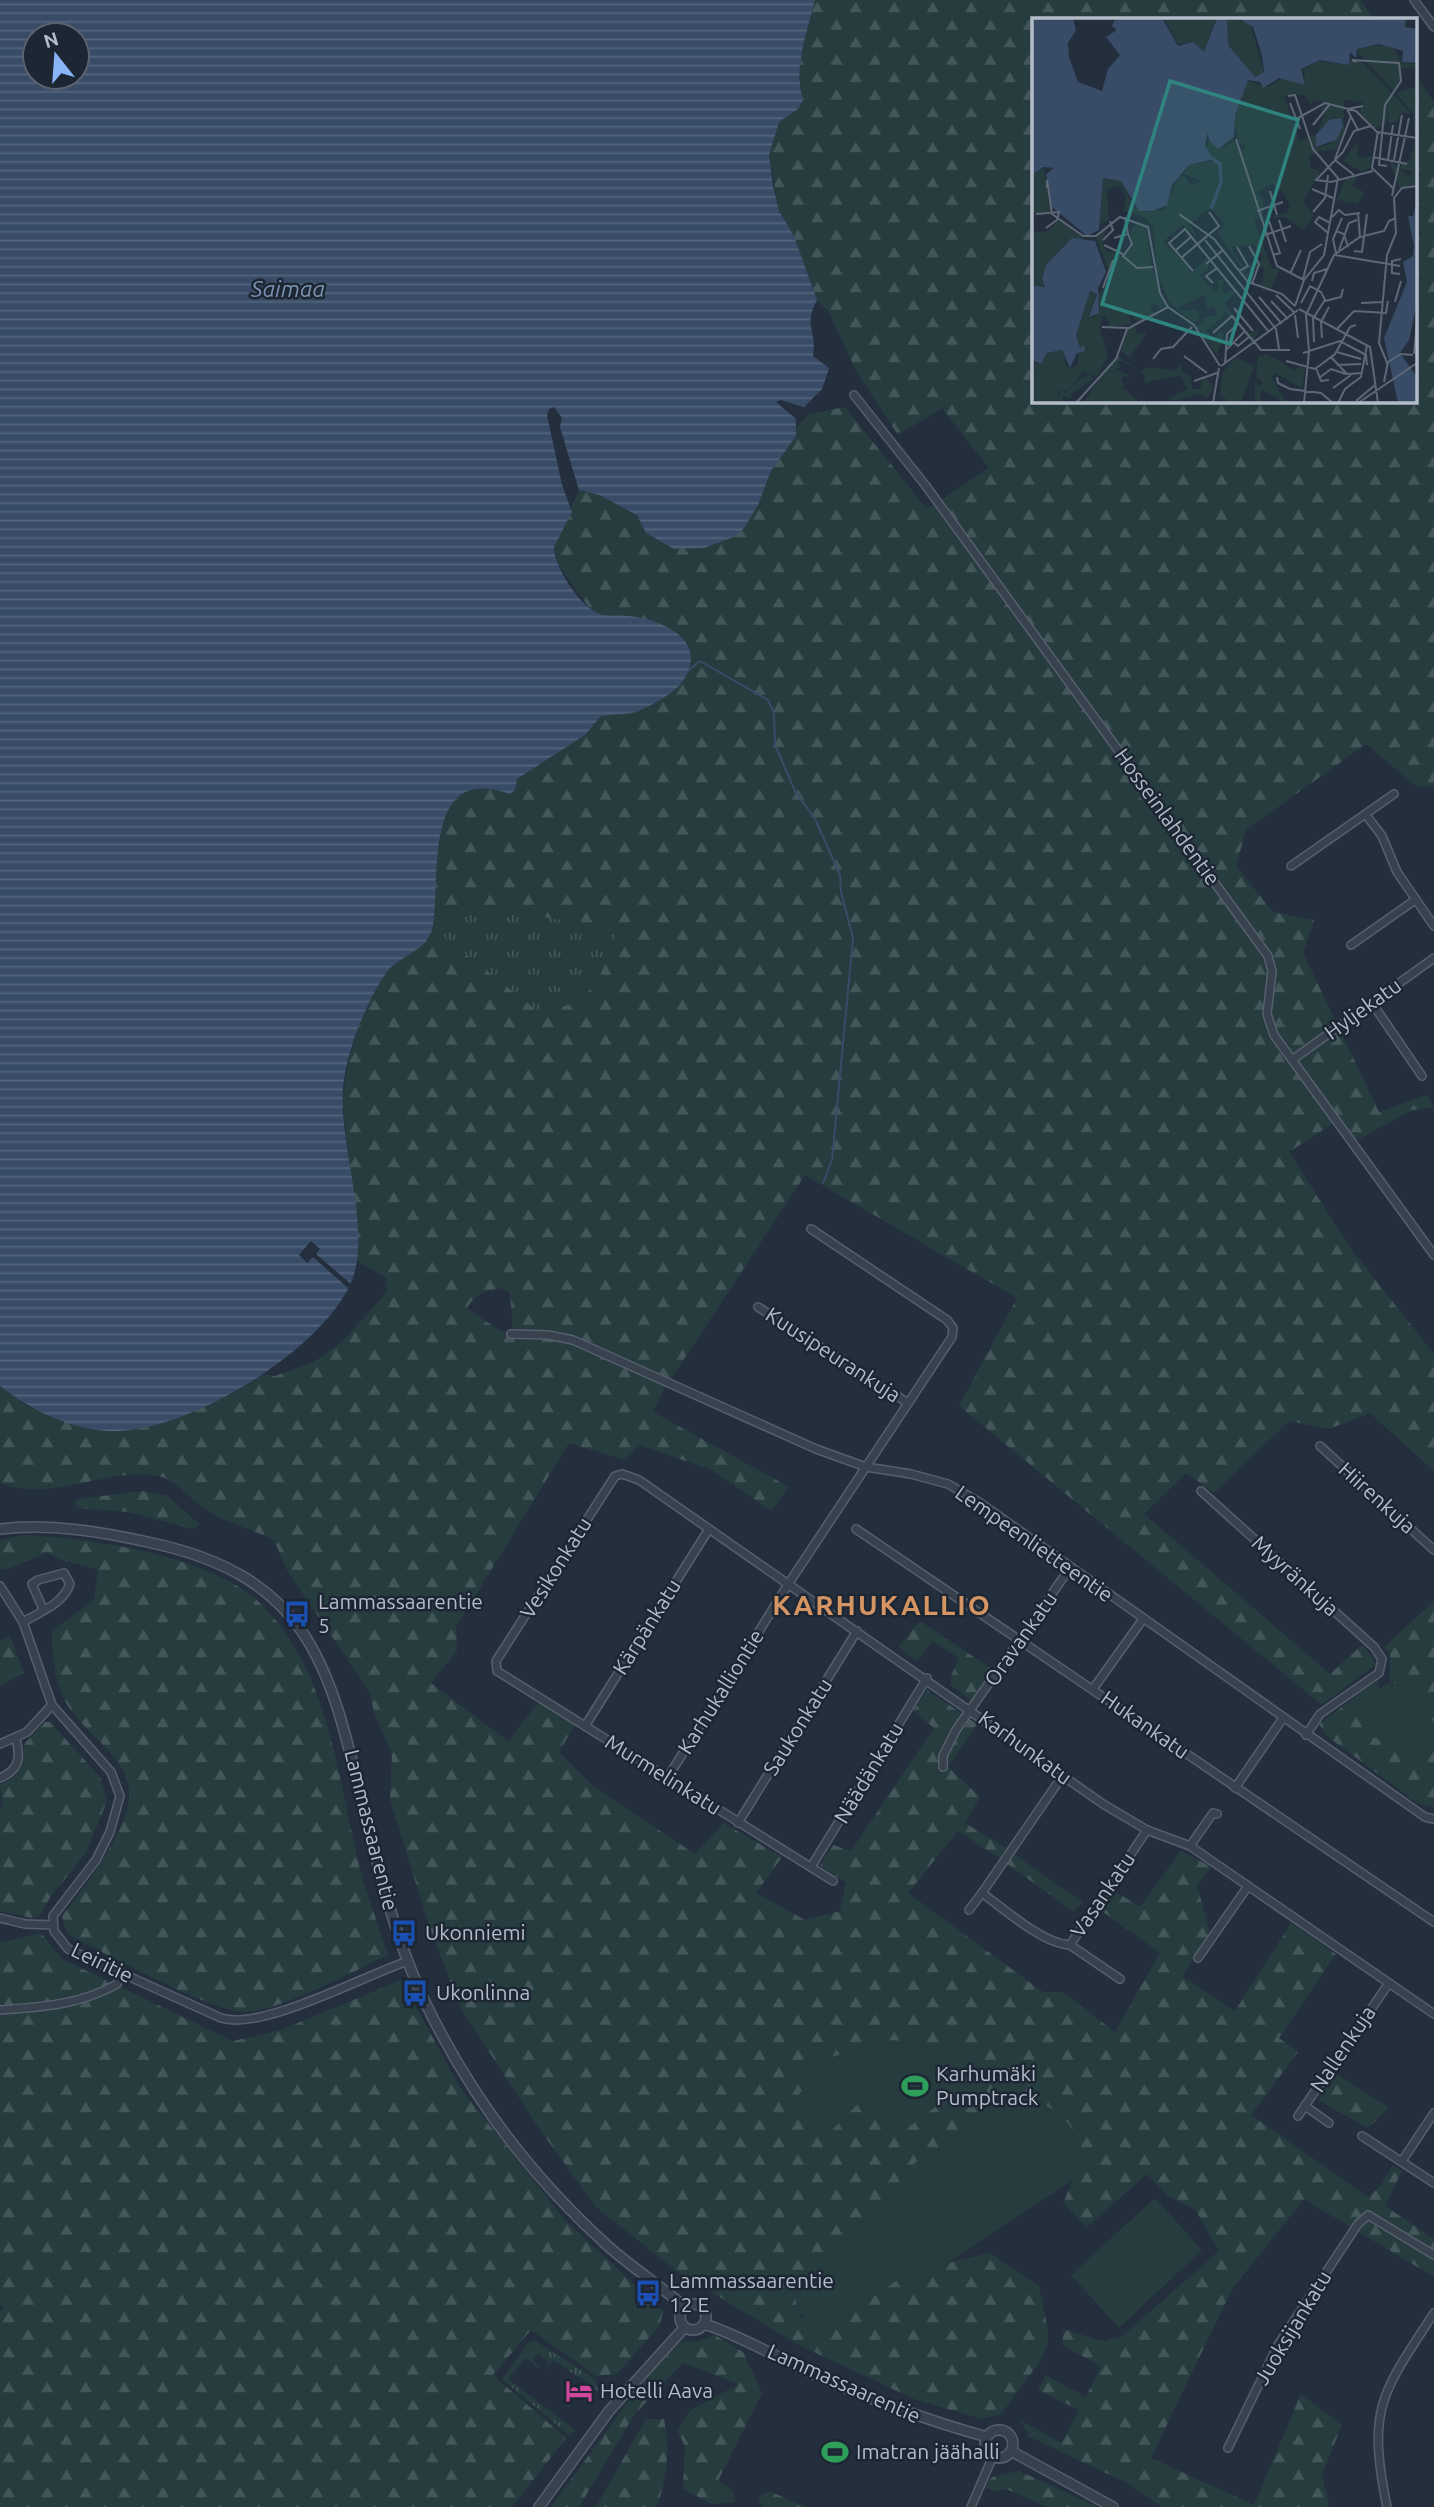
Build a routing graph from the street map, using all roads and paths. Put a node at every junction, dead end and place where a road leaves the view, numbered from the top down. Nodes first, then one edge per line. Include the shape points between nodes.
1 (1414, 0) edge
2 (1434, 27) edge
3 (854, 394) dead end
4 (1394, 794) dead end
5 (1366, 815) junction
6 (1291, 866) dead end
7 (1415, 900) junction
8 (1434, 926) edge
9 (1351, 945) dead end
10 (1434, 958) edge
11 (1372, 1003) junction
12 (1292, 1060) junction
13 (1422, 1076) dead end
14 (811, 1229) dead end
15 (1434, 1255) edge
16 (758, 1307) dead end
17 (511, 1334) dead end
18 (908, 1403) junction
19 (1320, 1446) dead end
20 (866, 1467) junction
21 (622, 1474) joint
22 (1201, 1491) dead end
23 (0, 1529) edge
24 (709, 1529) junction
25 (856, 1529) dead end
26 (1434, 1550) edge
27 (1070, 1568) junction
28 (789, 1583) junction
29 (0, 1586) edge
30 (43, 1609) junction
31 (1143, 1619) junction
32 (23, 1622) junction
33 (858, 1630) junction
34 (1020, 1641) junction
35 (495, 1667) joint
36 (927, 1678) junction
37 (1093, 1689) junction
38 (52, 1704) junction
39 (971, 1710) junction
40 (1283, 1718) junction
41 (584, 1726) junction
42 (1306, 1734) junction
43 (16, 1739) junction
44 (0, 1744) edge
45 (943, 1767) dead end
46 (1063, 1775) junction
47 (668, 1777) junction
48 (0, 1778) edge
49 (1235, 1788) junction
50 (1217, 1814) dead end
51 (1434, 1819) edge
52 (738, 1823) junction
53 (1146, 1830) junction
54 (1191, 1846) junction
55 (811, 1867) junction
56 (832, 1881) dead end
57 (1248, 1886) junction
58 (982, 1893) junction
59 (969, 1910) dead end
60 (0, 1918) edge
61 (1434, 1923) edge
62 (53, 1925) junction
63 (1070, 1945) junction
64 (1198, 1958) dead end
65 (408, 1961) junction
66 (122, 1973) junction
67 (1120, 1979) dead end
68 (1389, 1983) junction
69 (0, 2010) edge
70 (1434, 2014) edge
71 (1305, 2106) junction
72 (1434, 2113) edge
73 (1298, 2116) dead end
74 (1329, 2123) dead end
75 (1362, 2136) dead end
76 (1402, 2161) junction
77 (1434, 2183) edge
78 (1434, 2255) edge
79 (685, 2307) junction
80 (1434, 2314) edge
81 (704, 2324) junction
82 (684, 2328) junction
83 (987, 2437) junction
84 (1228, 2448) dead end
85 (1011, 2451) junction
86 (993, 2456) junction
87 (539, 2507) edge
88 (971, 2507) edge
89 (1113, 2507) edge
90 (1387, 2507) edge

1 - 2 street
3 - 12 street, Hosseinlahdentie via 1268,956 1272,971 1267,1014 1274,1035
4 - 5 street
5 - 6 street
5 - 7 street
7 - 8 street
7 - 9 street
10 - 11 street, Hyljekatu
11 - 12 street, Hyljekatu
11 - 13 street
12 - 15 street, Hosseinlahdentie
14 - 18 street, Karhukalliontie via 953,1328 952,1337
16 - 18 street, Kuusipeurankuja
17 - 20 street, Lempeenlietteentie via 548,1335 598,1349 816,1449
18 - 20 street, Karhukalliontie
19 - 26 street, Hiirenkuja
20 - 27 street, Lempeenlietteentie via 948,1484
20 - 28 street, Karhukalliontie
21 - 24 street, Karhunkatu via 639,1480
21 - 35 street, Vesikonkatu via 608,1486
22 - 42 street, Myyränkuja via 1374,1647 1383,1665 1320,1714
23 - 65 street, Lammassaarentie via 80,1530 174,1548 243,1576 290,1615 313,1648 334,1693 376,1859
24 - 28 street, Karhunkatu
24 - 41 street, Kärpänkatu
25 - 34 street, Hukankatu
27 - 31 street, Lempeenlietteentie
27 - 34 street, Oravankatu
28 - 33 street, Karhunkatu
28 - 47 street, Karhukalliontie
29 - 32 street
30 - 30 street via 67,1593 70,1584 64,1573 32,1584
30 - 32 street
31 - 37 street
31 - 40 street, Lempeenlietteentie
32 - 38 street
33 - 36 street, Karhunkatu
33 - 52 street, Saukonkatu
34 - 37 street, Hukankatu
34 - 39 street, Oravankatu
35 - 41 street, Murmelinkatu via 500,1675
36 - 39 street, Karhunkatu
36 - 55 street, Näädänkatu
37 - 49 street, Hukankatu
38 - 43 street
38 - 62 street, Leiritie via 111,1772 120,1797 102,1850 57,1908
39 - 45 street, Oravankatu via 949,1743
39 - 46 street, Karhunkatu
40 - 42 street, Lempeenlietteentie
40 - 49 street
41 - 47 street, Murmelinkatu
42 - 51 street, Lempeenlietteentie
43 - 44 street
43 - 48 street via 18,1763
46 - 53 street, Karhunkatu
46 - 58 street
47 - 52 street, Murmelinkatu
49 - 61 street, Hukankatu
50 - 54 street via 1213,1813
52 - 55 street, Murmelinkatu
53 - 54 street, Karhunkatu
53 - 63 street, Vasankatu
54 - 57 street, Karhunkatu
55 - 56 street, Murmelinkatu
57 - 64 street
57 - 68 street, Karhunkatu
58 - 59 street
58 - 63 street via 1046,1938
60 - 62 street
62 - 66 street, Leiritie via 68,1948
63 - 67 street, Vasankatu
65 - 66 street, Leiritie via 271,2016 241,2021 221,2018
65 - 79 street, Lammassaarentie via 477,2098 534,2173 610,2248
66 - 69 street via 117,1984 82,1999 58,2006
68 - 70 street, Karhunkatu
68 - 71 street, Nallenkuja
71 - 73 street, Nallenkuja
71 - 74 street
72 - 76 street
75 - 76 street
76 - 77 street
78 - 84 street, Juoksijankatu via 1368,2215 1358,2224 1278,2345
79 - 81 street via 694,2304 703,2309
79 - 82 street via 680,2315
80 - 90 street via 1390,2381 1380,2407 1378,2455
81 - 82 street via 695,2330
81 - 83 street, Lammassaarentie via 906,2413
82 - 87 street via 609,2411
83 - 85 street via 995,2430 1006,2431 1012,2440
83 - 86 street via 986,2448
85 - 86 street
85 - 89 street
86 - 88 street

